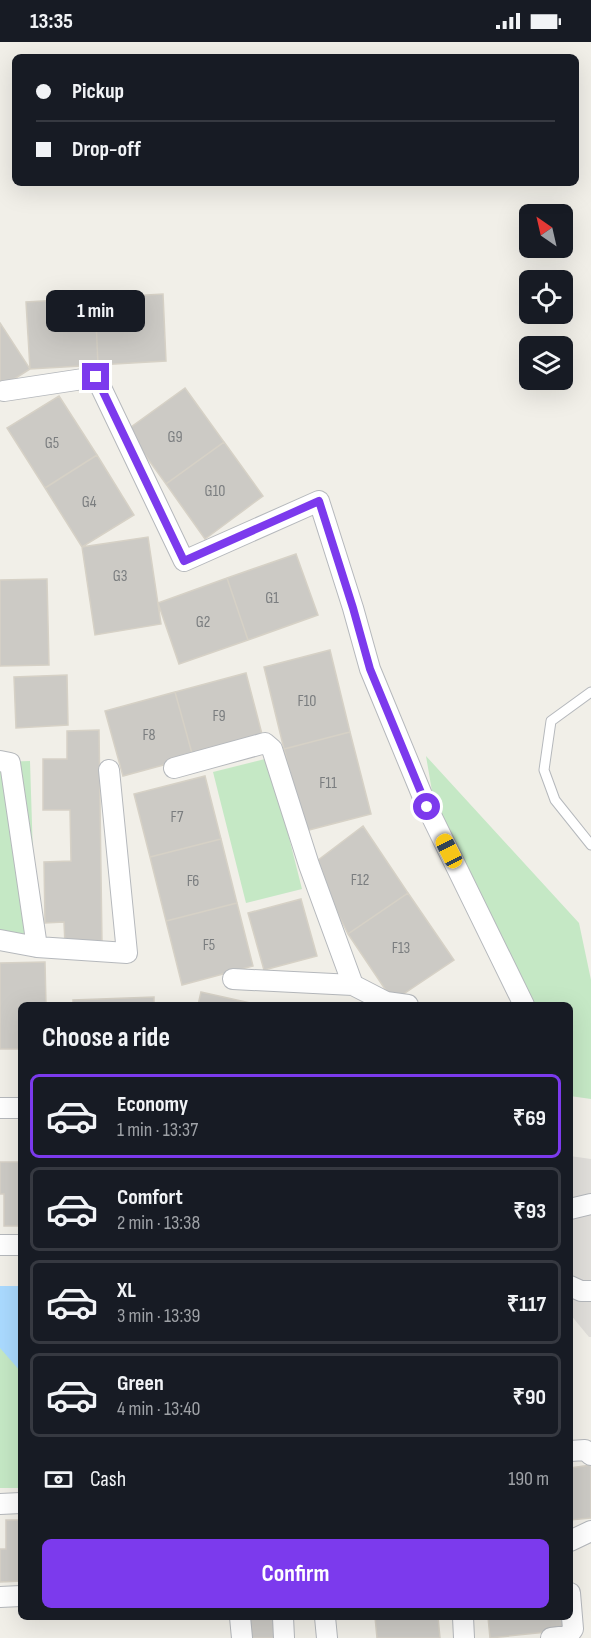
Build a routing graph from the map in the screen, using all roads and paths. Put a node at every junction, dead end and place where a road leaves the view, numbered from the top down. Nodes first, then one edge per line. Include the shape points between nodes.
1 (4, 391) dead end
2 (591, 692) edge
3 (0, 761) edge
4 (174, 768) dead end
5 (108, 770) dead end
6 (591, 845) edge
7 (0, 940) edge
8 (37, 947) junction
9 (233, 979) dead end
10 (353, 985) junction
11 (387, 1002) edge
12 (523, 1002) edge
13 (0, 1108) edge
14 (18, 1108) edge
15 (591, 1204) edge
16 (573, 1208) edge
17 (0, 1245) edge
18 (18, 1245) edge
19 (573, 1287) edge
20 (591, 1291) edge
21 (573, 1451) edge
22 (591, 1455) edge
23 (18, 1503) edge
24 (0, 1504) edge
25 (591, 1531) edge
26 (573, 1540) edge
27 (18, 1596) edge
28 (0, 1597) edge
29 (240, 1620) edge
30 (283, 1620) edge
31 (325, 1620) edge
32 (463, 1620) edge
33 (572, 1620) edge
34 (242, 1638) edge
35 (284, 1638) edge
36 (327, 1638) edge
37 (465, 1638) edge
38 (551, 1638) edge

1 - 12 street via 96,377 184,561 319,501 370,669 427,807
2 - 6 lane via 551,721 544,770 555,800
3 - 8 street via 10,763
4 - 10 street via 265,743 272,749
5 - 8 street via 127,953
7 - 8 street
9 - 10 street
10 - 11 street
13 - 14 street
15 - 16 street
17 - 18 street
19 - 20 street
21 - 22 street via 585,1450
23 - 24 street
25 - 26 street
27 - 28 street
29 - 34 street
30 - 35 street
31 - 36 street
32 - 37 street
33 - 38 street via 573,1629 568,1636

